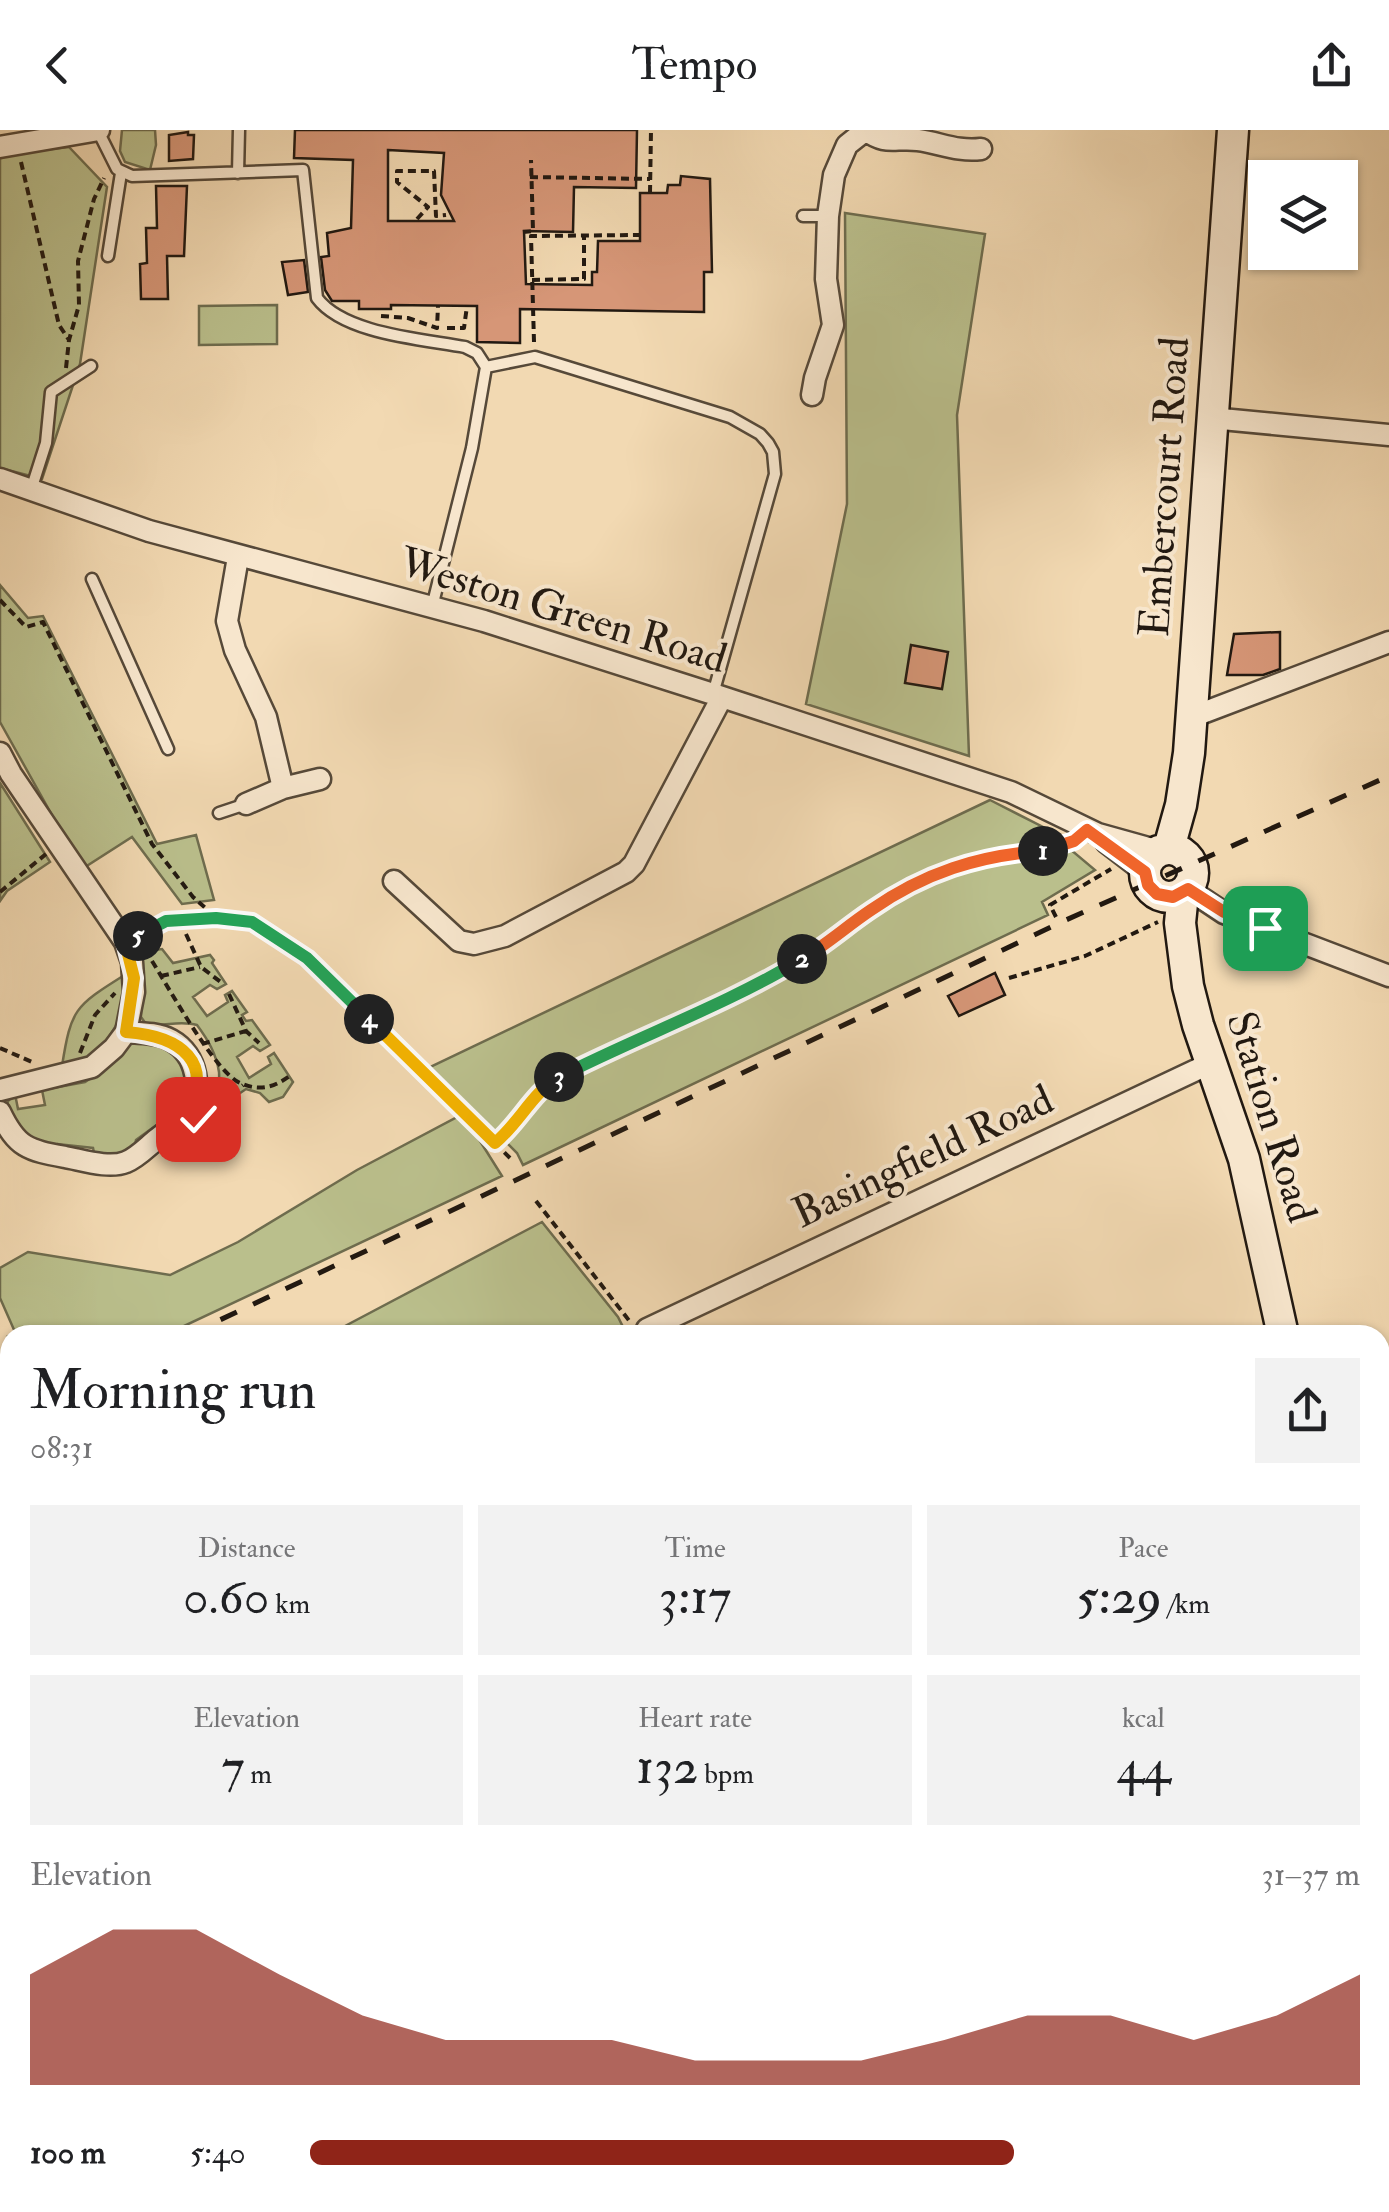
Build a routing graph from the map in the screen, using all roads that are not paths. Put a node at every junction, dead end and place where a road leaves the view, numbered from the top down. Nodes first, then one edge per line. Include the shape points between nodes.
1 (239, 130) edge
2 (866, 130) edge
3 (1233, 130) edge
4 (99, 131) edge
5 (11, 140) edge
6 (980, 150) dead end
7 (121, 173) junction
8 (238, 173) junction
9 (803, 216) dead end
10 (828, 216) junction
11 (108, 256) dead end
12 (91, 366) dead end
13 (486, 368) junction
14 (812, 395) dead end
15 (1211, 418) junction
16 (1389, 435) edge
17 (0, 479) edge
18 (30, 490) junction
19 (238, 557) junction
20 (92, 580) dead end
21 (431, 608) junction
22 (1389, 642) edge
23 (718, 696) junction
24 (1192, 717) junction
25 (168, 748) dead end
26 (0, 753) edge
27 (320, 779) dead end
28 (283, 788) junction
29 (246, 804) joint
30 (219, 812) dead end
31 (1092, 832) junction
32 (1150, 858) junction
33 (394, 882) dead end
34 (1178, 903) junction
35 (1224, 912) junction
36 (1389, 976) edge
37 (126, 1032) junction
38 (1211, 1063) junction
39 (0, 1090) edge
40 (0, 1112) edge
41 (674, 1325) edge
42 (1281, 1325) edge

1 - 8 lane
2 - 6 street via 880,141
2 - 10 street via 839,158
3 - 15 main road, Embercourt Road
4 - 5 street
4 - 7 lane
7 - 8 lane
7 - 11 lane
8 - 13 lane via 303,170 317,298 329,314 464,347
9 - 10 lane
10 - 14 street via 833,325
12 - 18 lane via 51,392 46,443
13 - 21 lane
13 - 23 lane via 535,357 730,416 760,434 774,452 776,474
15 - 16 street
15 - 24 main road, Embercourt Road
17 - 18 street, Weston Green Road
18 - 19 street, Weston Green Road
19 - 21 street, Weston Green Road
19 - 28 street via 227,621 266,716
20 - 25 lane
21 - 23 street, Weston Green Road
22 - 24 street
23 - 31 street, Weston Green Road via 1011,792
23 - 33 street via 626,872 505,936 474,944 459,941
24 - 32 main road, Embercourt Road via 1182,806
26 - 37 street via 125,942 134,978
27 - 28 street
28 - 29 street
29 - 30 lane
31 - 32 street, Weston Green Road
31 - 32 street, Weston Green Road
32 - 34 main road via 1148,885
32 - 34 main road, Station Road via 1185,855 1192,864 1193,878
34 - 35 street
34 - 35 street
34 - 38 main road, Station Road via 1188,986
35 - 36 street
37 - 39 street via 92,1067
37 - 40 street via 172,1041 193,1064 197,1082 184,1118 125,1163 100,1164 18,1144
38 - 41 street, Basingfield Road
38 - 42 main road, Station Road via 1254,1196

